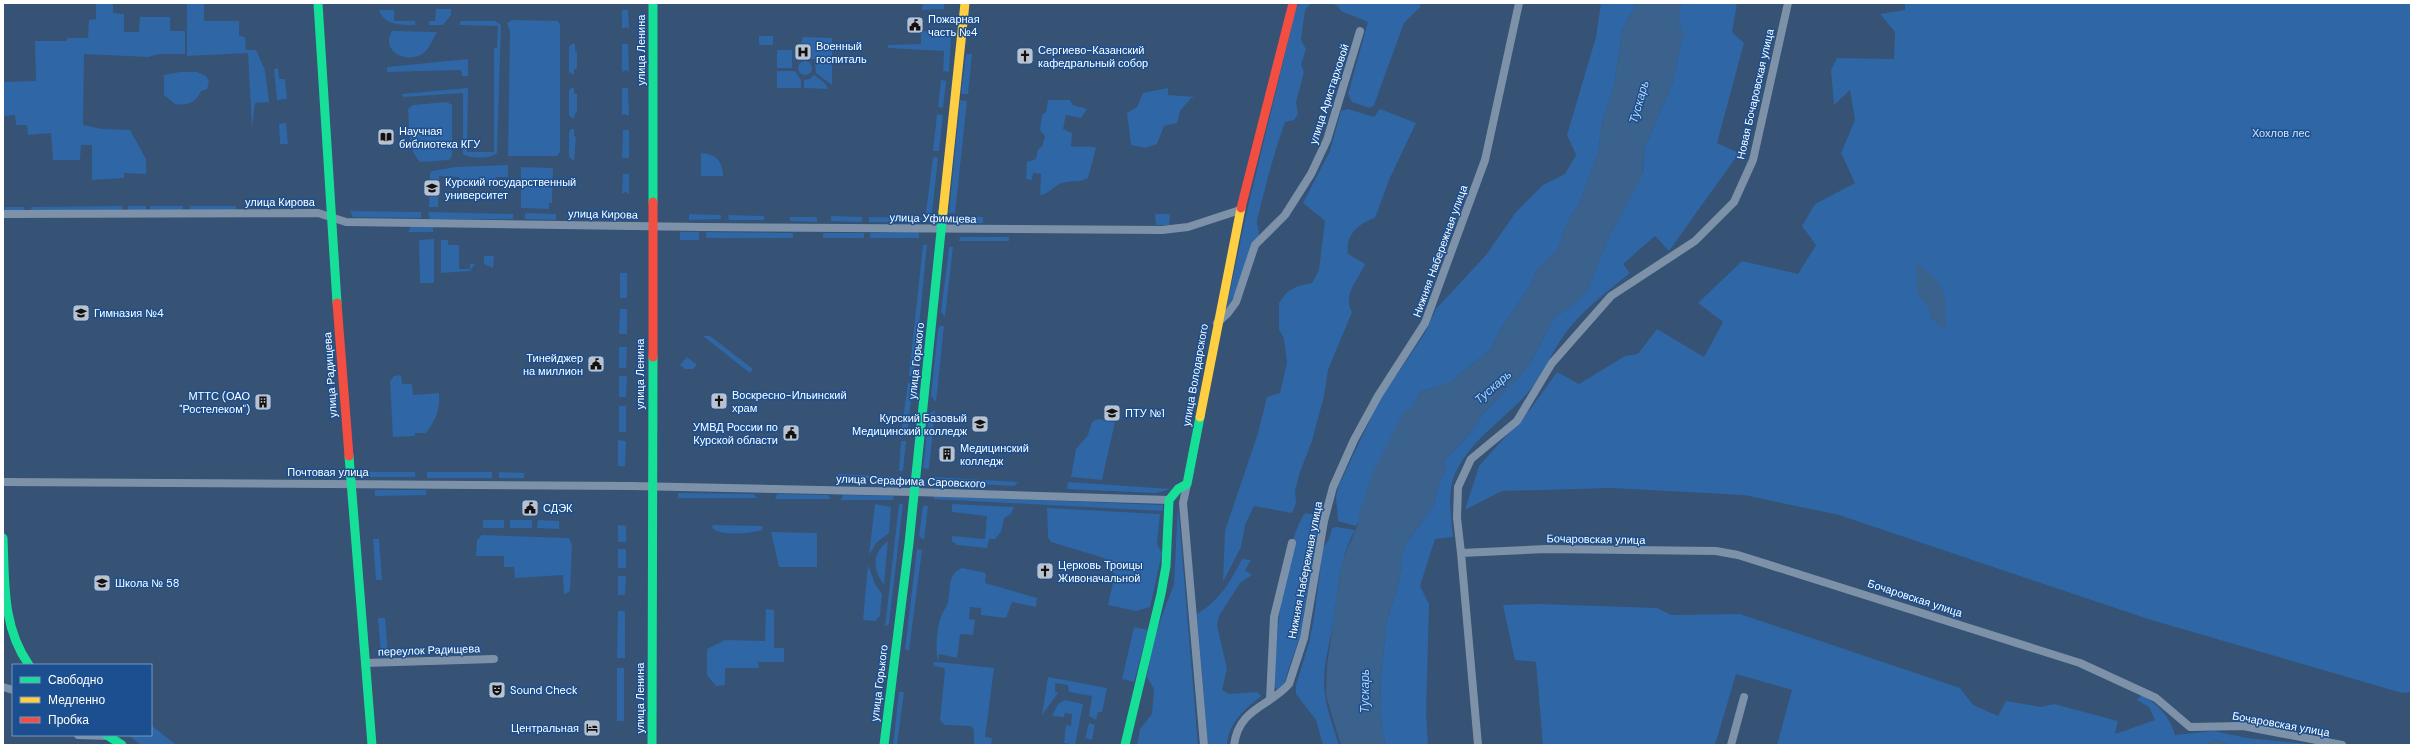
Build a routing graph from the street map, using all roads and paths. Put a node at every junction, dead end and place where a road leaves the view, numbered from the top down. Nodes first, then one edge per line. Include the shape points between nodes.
1 (318, 3) edge
2 (653, 3) edge
3 (965, 3) edge
4 (1293, 3) edge
5 (1519, 3) edge
6 (1788, 3) edge
7 (1360, 31) dead end
8 (1240, 210) junction
9 (3, 214) edge
10 (330, 218) junction
11 (652, 226) junction
12 (942, 229) junction
13 (1217, 323) junction
14 (3, 482) edge
15 (350, 484) junction
16 (1187, 484) junction
17 (653, 487) junction
18 (914, 492) junction
19 (1169, 500) junction
20 (3, 538) edge
21 (1292, 544) dead end
22 (1461, 553) junction
23 (494, 658) dead end
24 (365, 663) junction
25 (28, 664) edge
26 (1744, 697) dead end
27 (1270, 699) junction
28 (108, 736) edge
29 (122, 745) edge
30 (372, 745) edge
31 (652, 745) edge
32 (884, 745) edge
33 (1125, 745) edge
34 (1204, 745) edge
35 (1234, 745) edge
36 (1478, 745) edge
37 (1731, 745) edge
38 (2342, 745) edge

1 - 10 main road, улица Радищева
2 - 11 main road, улица Ленина
3 - 12 main road, улица Горького
4 - 8 main road, улица Володарского
5 - 27 street, Нижняя Набережная улица via 1485,160 1425,323 1375,402 1333,486 1324,521 1302,644 1289,684
6 - 22 street, Новая Бочаровская улица via 1753,160 1734,202 1695,241 1610,296 1552,363 1517,421 1471,459 1458,487 1457,518
7 - 13 street, улица Аристарховой via 1327,140 1312,174 1285,215 1255,245 1236,302 1228,314
8 - 12 street, улица Уфимцева via 1213,220 1162,230
8 - 13 main road, улица Володарского
9 - 10 street, улица Кирова via 318,213
10 - 11 street, улица Кирова via 346,222
10 - 15 main road, улица Радищева
11 - 12 street, улица Уфимцева
11 - 17 main road, улица Ленина
12 - 18 main road, улица Горького
13 - 16 main road, улица Володарского
14 - 15 street, Почтовая улица
15 - 17 street, Почтовая улица
15 - 24 main road, улица Радищева
16 - 19 main road via 1178,489
16 - 34 street via 1183,503
17 - 18 street, улица Серафима Саровского
17 - 31 main road, улица Ленина
18 - 19 street, улица Серафима Саровского
18 - 32 main road, улица Горького
19 - 33 main road via 1166,566 1161,594
20 - 25 main road via 10,629
21 - 27 street via 1274,617
22 - 36 street
22 - 38 street, Бочаровская улица via 1546,549 1716,551 1738,555 2080,663 2156,698 2190,727 2243,726
23 - 24 street, переулок Радищева
24 - 30 main road, улица Радищева
26 - 37 street
27 - 35 street, Нижняя Набережная улица via 1245,718
28 - 29 main road

